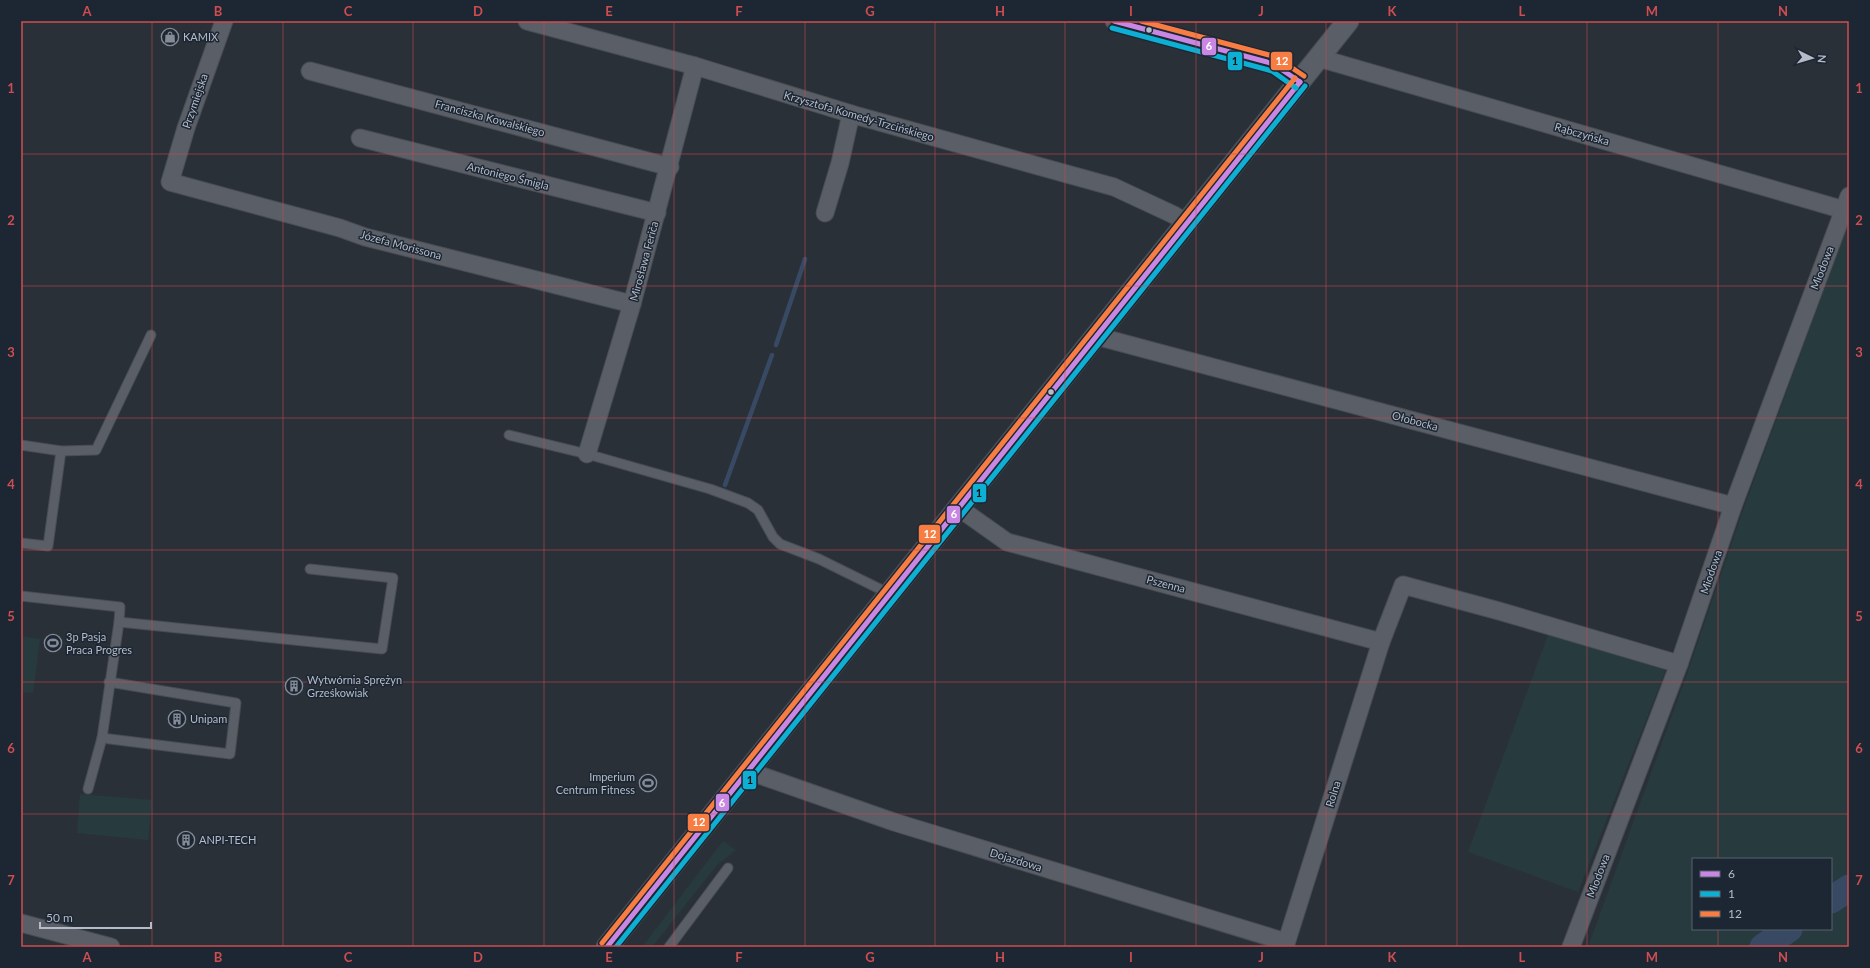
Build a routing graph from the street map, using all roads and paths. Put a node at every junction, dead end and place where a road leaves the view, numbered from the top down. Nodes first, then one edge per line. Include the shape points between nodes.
1 (224, 21) edge
2 (527, 21) edge
3 (1348, 21) edge
4 (1124, 22) edge
5 (1319, 58) junction
6 (695, 66) junction
7 (310, 71) dead end
8 (1300, 82) junction
9 (852, 114) junction
10 (360, 138) dead end
11 (670, 167) junction
12 (170, 182) joint
13 (1847, 203) edge
14 (657, 213) junction
15 (825, 213) dead end
16 (1187, 223) junction
17 (632, 304) junction
18 (151, 335) dead end
19 (1096, 336) junction
20 (509, 435) dead end
21 (21, 445) edge
22 (61, 451) junction
23 (587, 454) junction
24 (1733, 506) junction
25 (960, 508) junction
26 (21, 543) edge
27 (310, 569) dead end
28 (890, 594) junction
29 (21, 596) edge
30 (119, 622) junction
31 (1381, 642) junction
32 (1679, 664) junction
33 (109, 682) junction
34 (102, 738) junction
35 (748, 771) junction
36 (88, 789) dead end
37 (728, 868) dead end
38 (21, 923) edge
39 (1285, 945) edge
40 (111, 947) edge
41 (607, 947) edge
42 (669, 947) edge
43 (1571, 947) edge

1 - 12 street, Przymiejska via 186,128
2 - 6 street, Krzysztofa Komedy-Trzcińskiego
3 - 5 street
4 - 8 street via 1267,62
5 - 8 street
5 - 13 street, Rąbczyńska
6 - 9 street, Krzysztofa Komedy-Trzcińskiego
6 - 11 street, Mirosława Feriča
7 - 11 street, Franciszka Kowalskiego
8 - 16 street
9 - 15 street
9 - 16 street, Krzysztofa Komedy-Trzcińskiego via 1114,187
10 - 14 street, Antoniego Śmigla
11 - 14 street, Mirosława Feriča
12 - 17 street, Józefa Morissona via 365,237
13 - 24 street, Miodowa
14 - 17 street, Mirosława Feriča
16 - 19 street
17 - 23 street, Mirosława Feriča
18 - 22 lane via 96,450
19 - 24 street, Ołobocka
19 - 25 street
20 - 23 lane
21 - 22 lane
22 - 26 lane via 48,546
23 - 28 lane via 710,489 748,503 758,510 773,537 780,544 819,559
24 - 32 street, Miodowa
25 - 28 street
25 - 31 street, Pszenna via 1007,542
27 - 30 lane via 393,578 382,649
28 - 35 street
29 - 30 lane via 120,607
30 - 33 lane
31 - 32 street, Rolna via 1402,585 1500,610
31 - 39 street, Rolna
32 - 43 street, Miodowa
33 - 34 lane
33 - 34 lane via 236,703 230,754
34 - 36 lane
35 - 39 street, Dojazdowa via 902,825
35 - 41 street
37 - 42 lane
38 - 40 street

